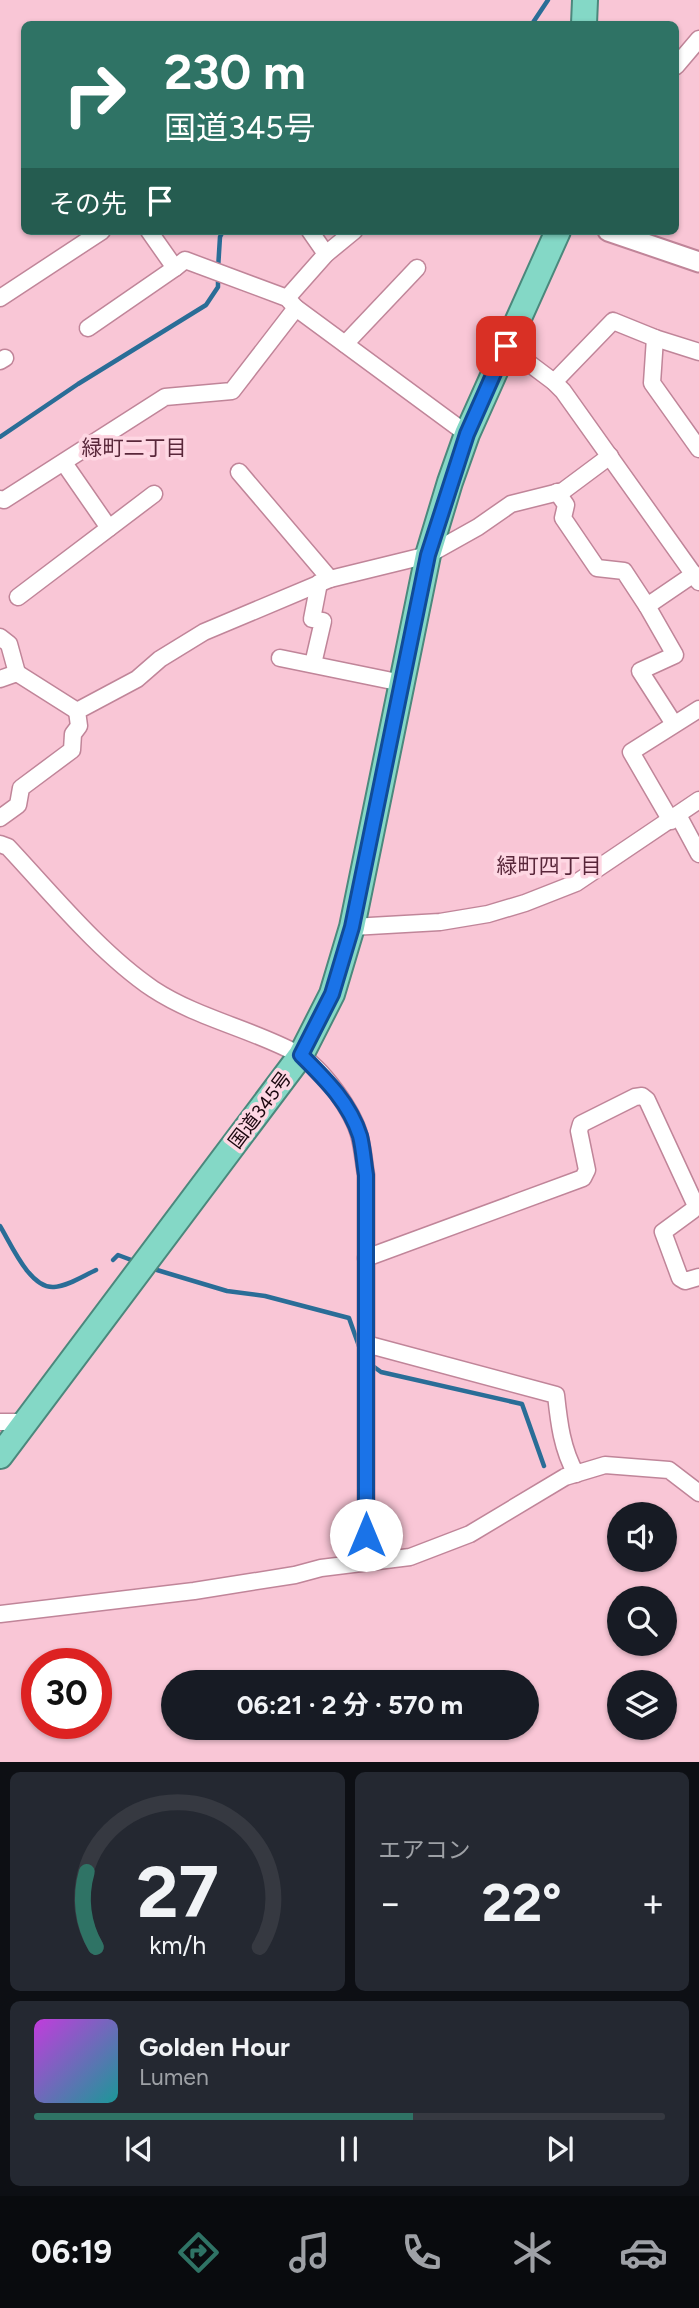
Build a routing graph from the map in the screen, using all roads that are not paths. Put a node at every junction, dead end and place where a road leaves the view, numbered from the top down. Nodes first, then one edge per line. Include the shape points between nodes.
1 (585, 0) edge
2 (584, 21) edge
3 (699, 39) edge
4 (679, 62) edge
5 (96, 235) edge
6 (152, 235) edge
7 (313, 235) edge
8 (349, 235) edge
9 (556, 235) edge
10 (620, 235) edge
11 (326, 254) junction
12 (699, 262) edge
13 (175, 268) junction
14 (417, 268) dead end
15 (0, 298) edge
16 (292, 303) junction
17 (89, 328) dead end
18 (655, 338) junction
19 (345, 344) junction
20 (506, 346) junction
21 (699, 352) edge
22 (554, 382) junction
23 (467, 434) junction
24 (699, 449) edge
25 (610, 456) junction
26 (64, 463) junction
27 (239, 472) dead end
28 (557, 492) junction
29 (154, 494) dead end
30 (0, 499) edge
31 (109, 528) junction
32 (428, 555) junction
33 (696, 578) edge
34 (324, 581) junction
35 (18, 597) dead end
36 (647, 606) junction
37 (0, 637) edge
38 (280, 657) dead end
39 (313, 664) junction
40 (17, 673) junction
41 (0, 679) edge
42 (402, 683) junction
43 (699, 709) edge
44 (77, 710) junction
45 (674, 724) junction
46 (699, 800) edge
47 (0, 818) edge
48 (674, 818) junction
49 (0, 844) edge
50 (699, 854) edge
51 (352, 927) junction
52 (301, 1055) junction
53 (366, 1258) junction
54 (699, 1277) edge
55 (366, 1344) junction
56 (12, 1422) edge
57 (0, 1456) edge
58 (576, 1474) junction
59 (699, 1493) edge
60 (366, 1562) junction
61 (0, 1614) edge

1 - 2 highway
3 - 4 street
5 - 15 street
6 - 13 street
7 - 11 street
8 - 11 street
9 - 20 highway, 国道345号
10 - 12 street
11 - 16 street
13 - 16 street via 185,260
13 - 17 street
14 - 19 street
16 - 19 street
16 - 26 street via 232,391 165,397
18 - 21 street
18 - 22 street via 613,321
18 - 24 street via 652,383
19 - 23 street
20 - 22 street
20 - 23 highway, 国道345号
22 - 25 street
23 - 32 highway, 国道345号
25 - 28 street
25 - 33 street
26 - 30 street
26 - 31 street
27 - 34 street
28 - 32 street via 511,504
28 - 36 street via 566,505 563,518 597,568 624,571
29 - 31 street
31 - 35 street
32 - 34 street
32 - 42 highway, 国道345号
33 - 36 street
34 - 39 street via 312,619 323,621
34 - 44 street via 204,632 137,679
36 - 45 street via 675,655 640,671
37 - 40 street via 9,644
38 - 39 street
39 - 42 street
40 - 41 street
40 - 44 street
42 - 51 highway, 国道345号
43 - 45 street
44 - 47 street via 79,726 73,734 72,750 21,788 18,804
45 - 48 street via 631,752
46 - 48 street
48 - 50 street
48 - 51 street via 576,883 525,903 440,922
49 - 52 street via 8,847 113,958 153,989
51 - 52 highway, 国道345号 via 332,994
52 - 53 street via 334,1088 360,1138 366,1175
52 - 56 highway, 国道345号 via 128,1288
53 - 54 street via 583,1178 587,1170 580,1124 642,1096 696,1206 663,1232 665,1241 680,1278
53 - 55 street
55 - 58 street via 556,1395 561,1434
55 - 60 street
56 - 57 highway, 国道345号
58 - 59 street via 605,1465 669,1470
58 - 60 street via 470,1534 410,1557
60 - 61 street via 194,1591

